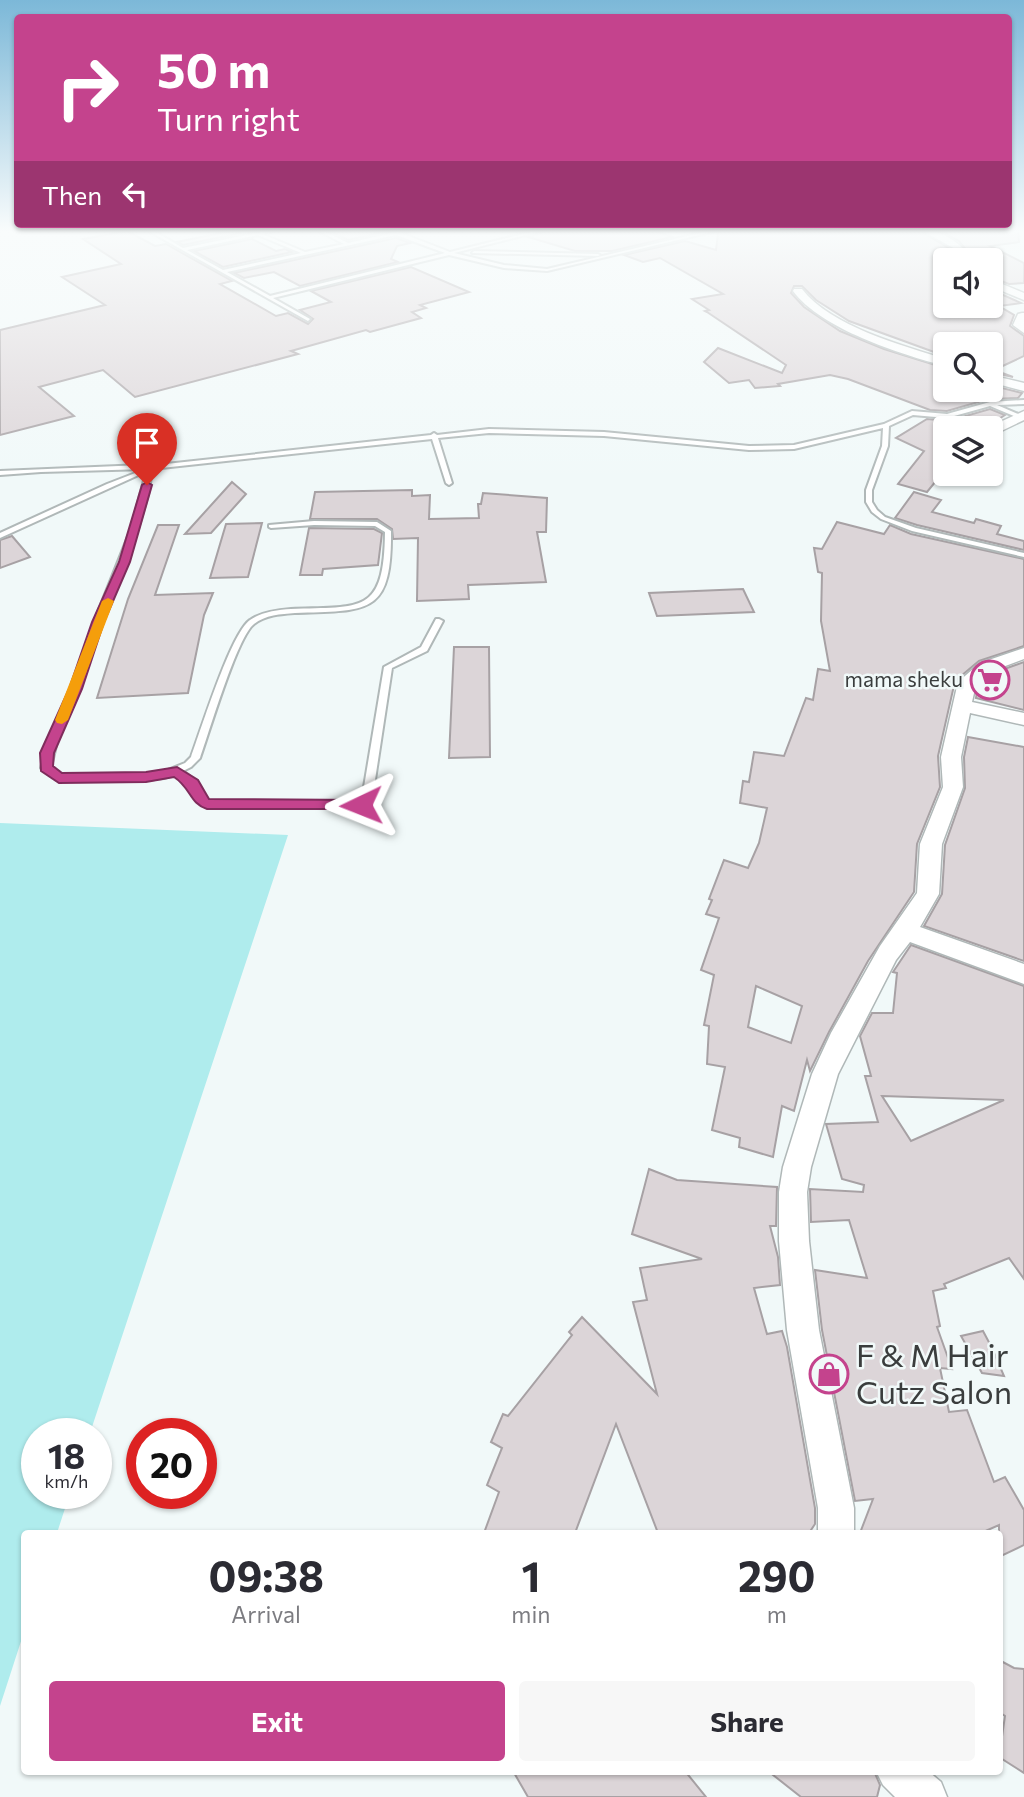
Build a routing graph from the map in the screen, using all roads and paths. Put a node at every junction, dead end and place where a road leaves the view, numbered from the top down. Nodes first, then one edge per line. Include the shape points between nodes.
1 (297, 314) edge
2 (823, 314) edge
3 (1022, 316) dead end
4 (308, 320) dead end
5 (1024, 330) edge
6 (933, 358) edge
7 (1003, 381) edge
8 (1024, 387) edge
9 (1024, 402) edge
10 (990, 404) junction
11 (1022, 416) edge
12 (886, 425) junction
13 (1003, 425) edge
14 (434, 435) junction
15 (166, 466) junction
16 (150, 470) junction
17 (0, 473) edge
18 (449, 483) dead end
19 (271, 526) dead end
20 (0, 536) edge
21 (1024, 555) edge
22 (439, 621) dead end
23 (1024, 653) edge
24 (963, 706) junction
25 (1024, 719) edge
26 (177, 772) junction
27 (905, 931) junction
28 (1024, 974) edge
29 (836, 1530) edge
30 (901, 1775) edge
31 (926, 1797) edge

1 - 4 lane
2 - 6 street
3 - 5 street via 1018,325
7 - 8 street
9 - 10 lane
10 - 11 lane
10 - 12 lane via 947,416 912,412
11 - 13 street
12 - 14 lane via 803,446 764,449 568,433
12 - 21 lane via 885,446 869,490 874,511 914,530
14 - 15 lane
14 - 18 lane
15 - 16 lane
15 - 17 lane
16 - 20 lane
16 - 26 lane via 125,562 47,753 46,768 59,778
19 - 26 lane via 385,526 388,551 380,589 362,607 278,612 251,622 235,648 195,758
22 - 26 lane via 425,649 388,667 368,793 361,805 207,804 200,800 193,783
23 - 24 street via 974,673
24 - 25 street
24 - 27 street via 951,757 953,787 931,845 928,894
27 - 28 street
27 - 29 street via 888,953 825,1074 793,1192 803,1330 836,1508
30 - 31 street

